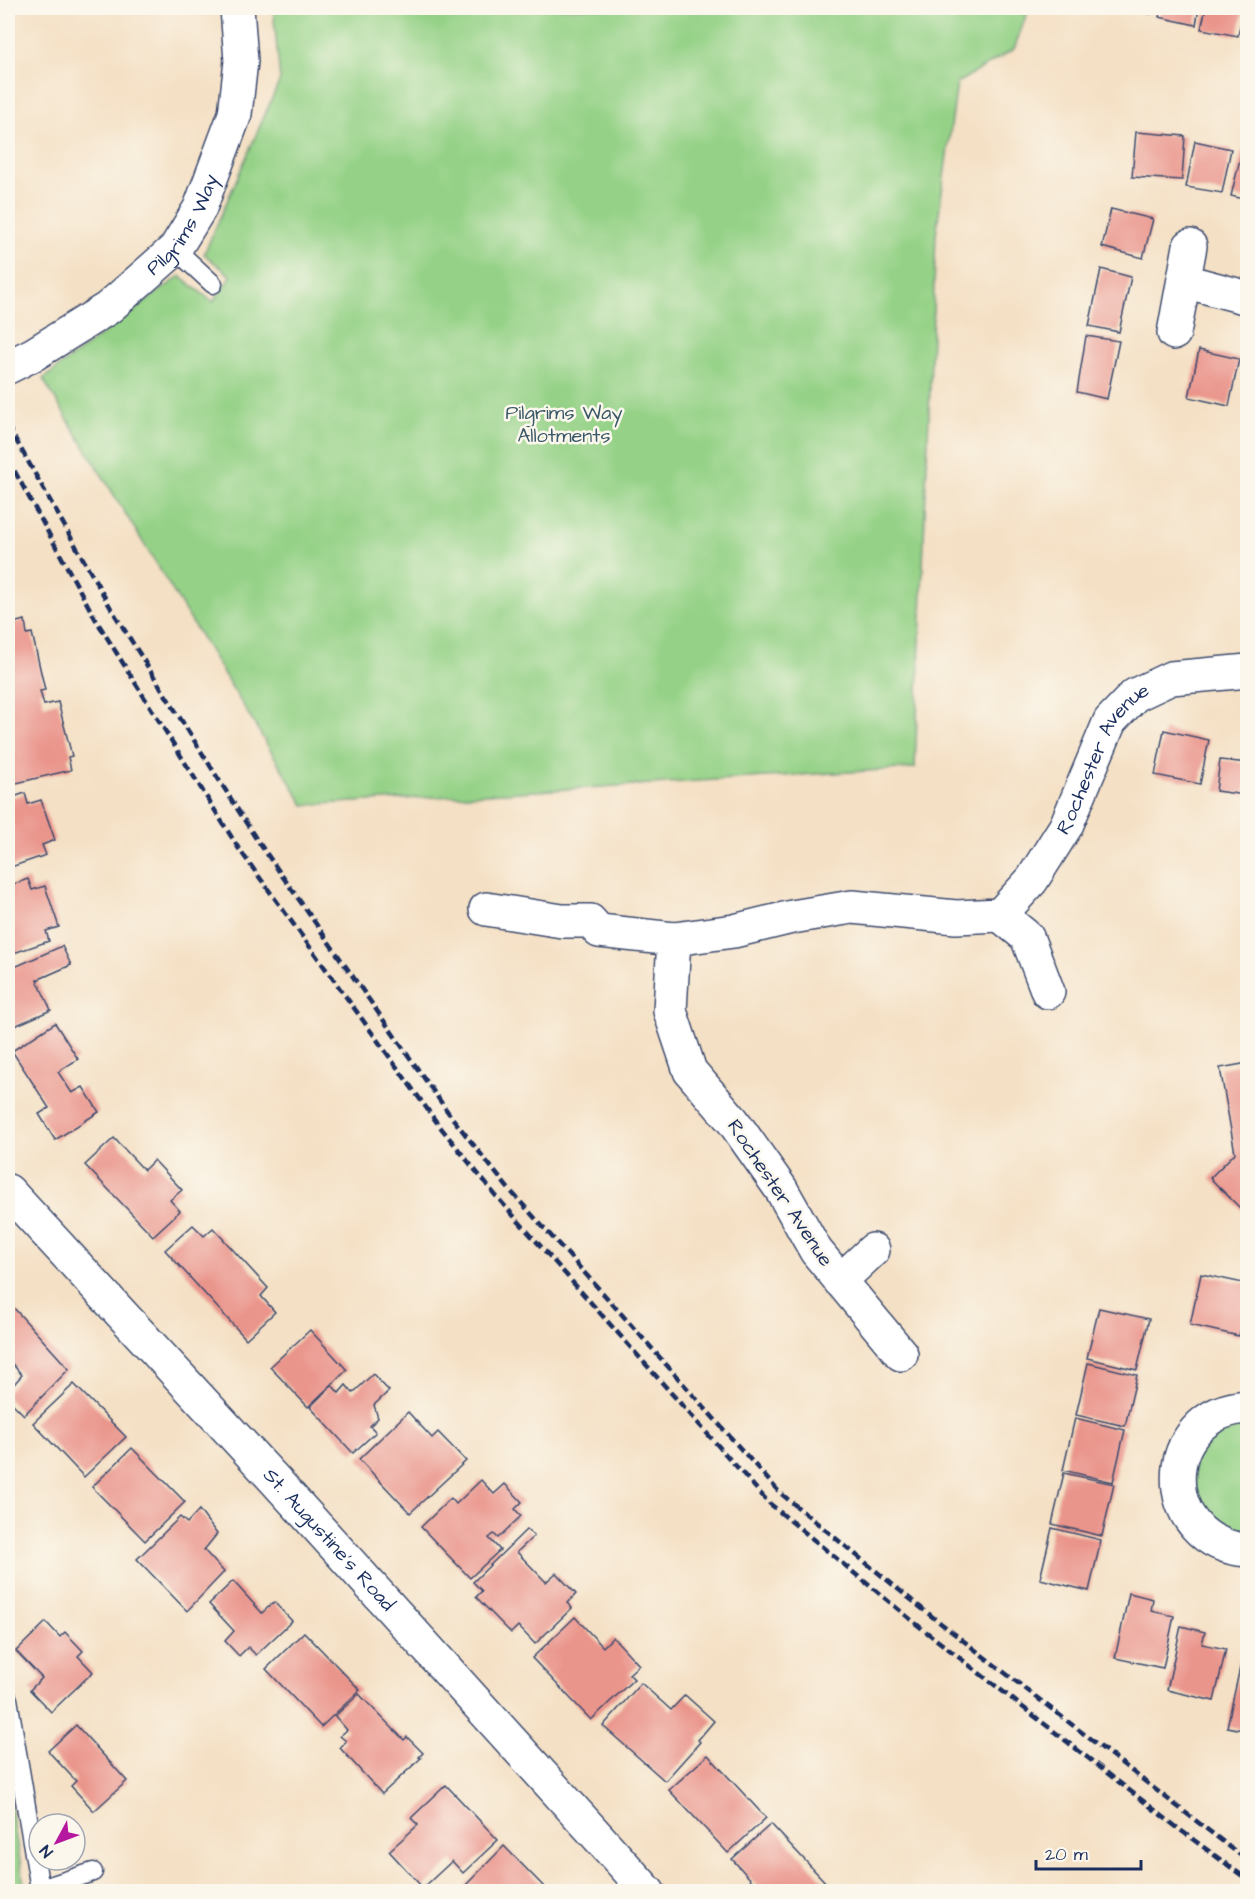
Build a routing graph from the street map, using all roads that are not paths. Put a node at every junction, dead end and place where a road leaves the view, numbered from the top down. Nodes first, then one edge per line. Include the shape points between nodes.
1 (237, 8) edge
2 (1190, 246) dead end
3 (175, 249) junction
4 (1184, 280) junction
5 (213, 284) dead end
6 (1248, 298) edge
7 (1174, 333) dead end
8 (21, 361) edge
9 (1248, 671) edge
10 (486, 909) dead end
11 (1000, 915) junction
12 (674, 939) junction
13 (1048, 992) dead end
14 (8, 1191) edge
15 (873, 1250) dead end
16 (840, 1281) junction
17 (901, 1354) dead end
18 (1248, 1407) edge
19 (1248, 1550) edge
20 (8, 1700) edge
21 (93, 1872) dead end
22 (648, 1892) edge

1 - 3 street, Pilgrims Way via 241,61 235,114 200,208
2 - 4 street
3 - 5 lane
3 - 8 street, Pilgrims Way via 108,308
4 - 6 street
4 - 7 street
9 - 11 street, Rochester Avenue via 1171,678 1135,695 1110,721 1060,835 1032,880
10 - 12 street via 562,921 590,921 599,931
11 - 12 street via 956,917 852,908
11 - 13 street via 1027,937
12 - 16 street, Rochester Avenue via 670,1011 690,1071 733,1121 781,1189 816,1251
14 - 22 street, St. Augustine's Road
15 - 16 street, Rochester Avenue
16 - 17 street, Rochester Avenue
18 - 19 street via 1214,1415 1199,1427 1185,1444 1177,1485 1182,1505 1205,1535 1220,1544
20 - 21 lane via 40,1889

